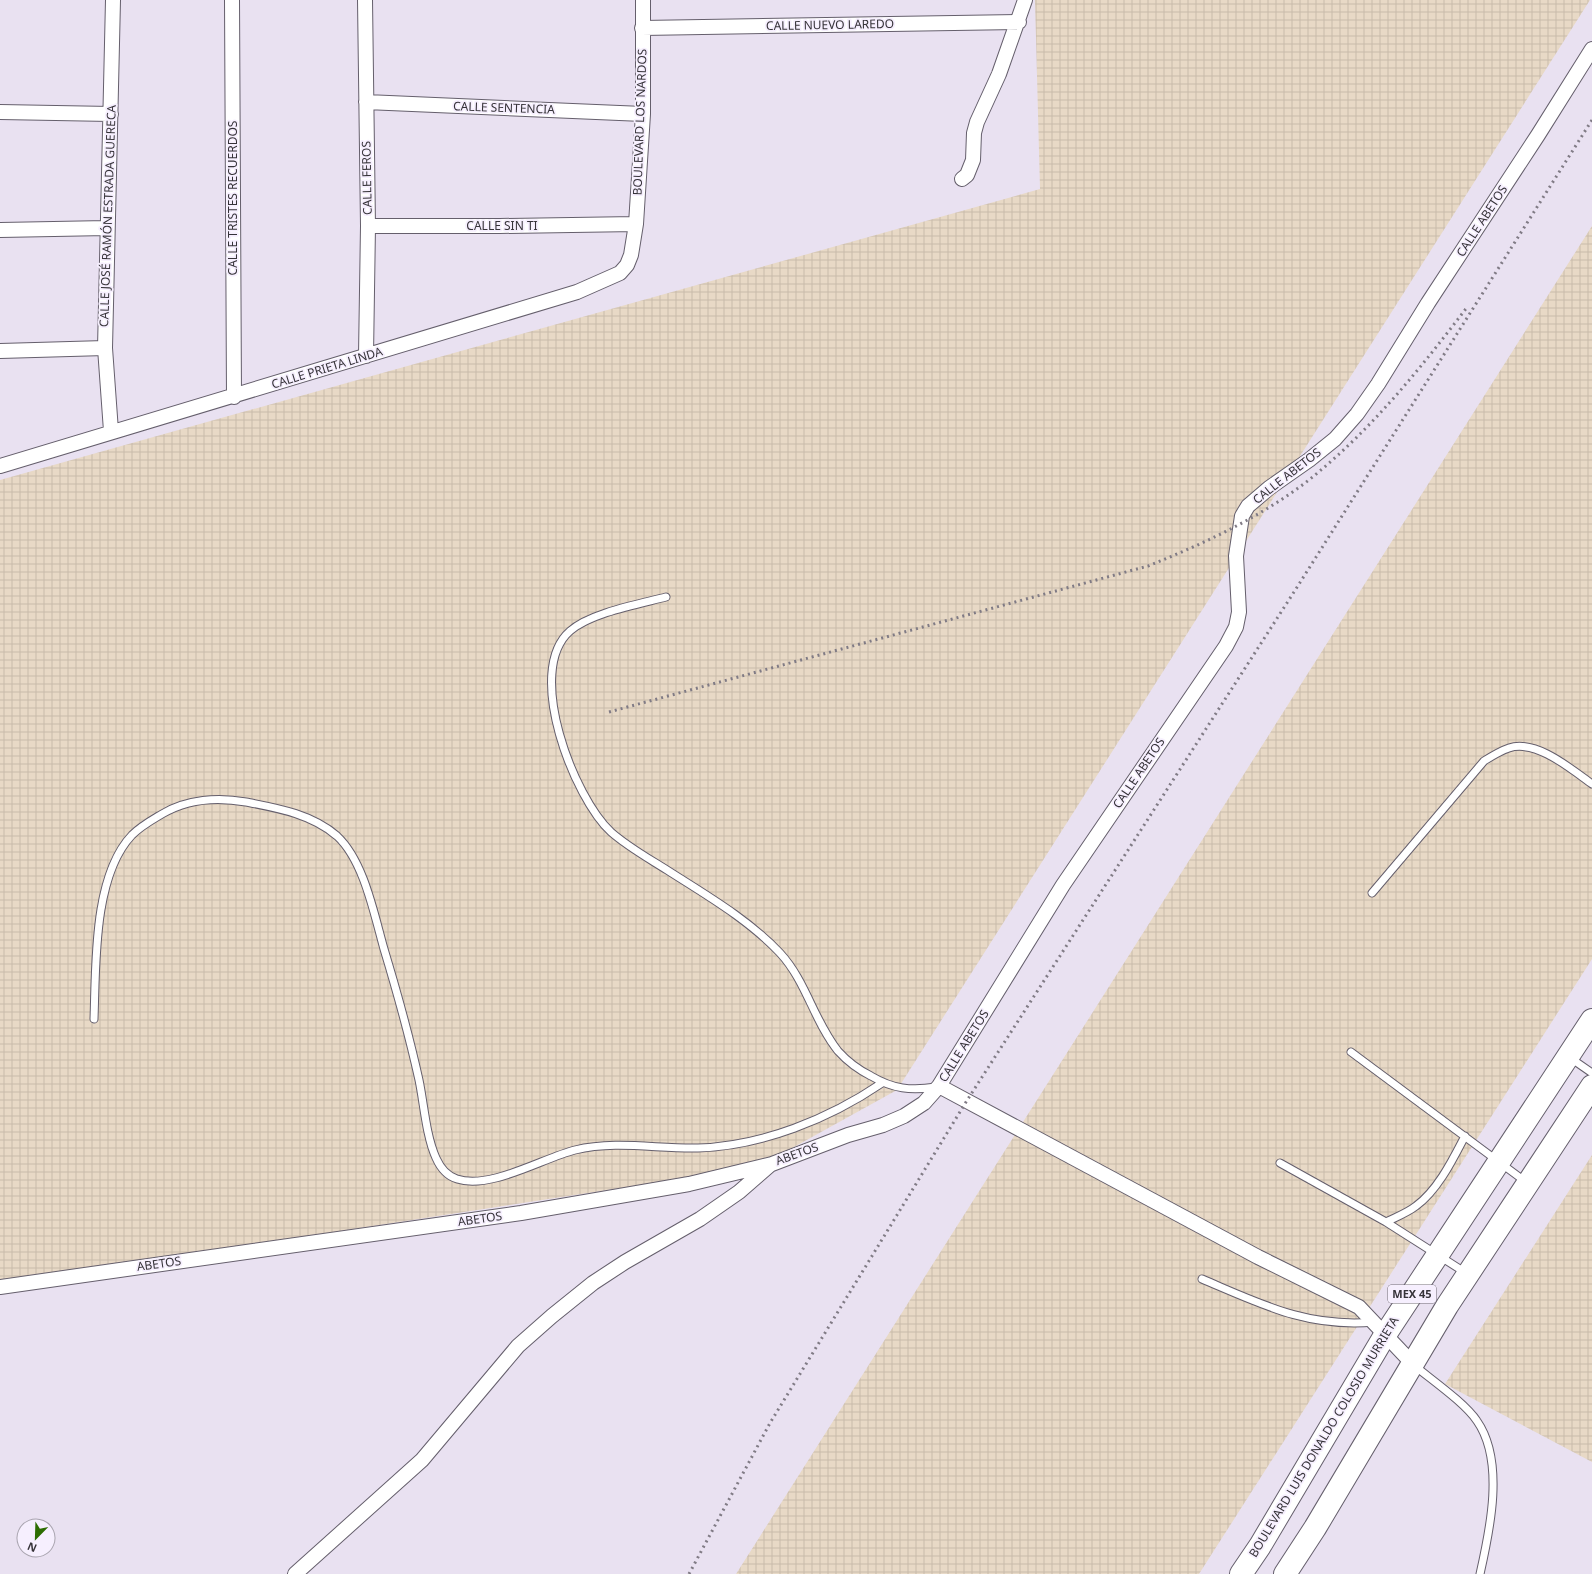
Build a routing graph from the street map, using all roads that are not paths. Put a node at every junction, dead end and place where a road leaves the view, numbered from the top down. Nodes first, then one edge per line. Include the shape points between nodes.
1 (113, 0) edge
2 (232, 0) edge
3 (365, 0) edge
4 (643, 0) edge
5 (1026, 0) edge
6 (1019, 22) junction
7 (642, 28) junction
8 (1592, 49) edge
9 (366, 102) junction
10 (0, 112) edge
11 (111, 114) junction
12 (643, 114) junction
13 (962, 179) dead end
14 (636, 224) junction
15 (368, 226) junction
16 (107, 228) junction
17 (0, 230) edge
18 (633, 244) joint
19 (105, 348) junction
20 (0, 351) edge
21 (366, 356) junction
22 (234, 397) junction
23 (111, 431) junction
24 (0, 466) edge
25 (666, 597) dead end
26 (1592, 784) edge
27 (1372, 893) dead end
28 (94, 1019) dead end
29 (1592, 1020) edge
30 (1351, 1052) dead end
31 (1568, 1056) junction
32 (1592, 1073) edge
33 (882, 1083) junction
34 (939, 1086) junction
35 (1592, 1086) edge
36 (1465, 1136) junction
37 (1500, 1161) junction
38 (1280, 1163) dead end
39 (772, 1164) junction
40 (1529, 1184) junction
41 (1386, 1222) junction
42 (1437, 1255) junction
43 (1468, 1275) junction
44 (1202, 1279) dead end
45 (0, 1287) edge
46 (1380, 1329) junction
47 (1412, 1363) junction
48 (295, 1574) edge
49 (1241, 1574) edge
50 (1285, 1574) edge
51 (1480, 1574) edge

1 - 11 street, CALLE JOSÉ RAMÓN ESTRADA GUERECA
2 - 22 street, CALLE TRISTES RECUERDOS
3 - 9 street, CALLE FEROS
4 - 7 street, BOULEVARD LOS NARDOS
5 - 6 street
6 - 7 street, CALLE NUEVO LAREDO
6 - 13 street via 977,122 973,160 967,175
7 - 12 street, BOULEVARD LOS NARDOS
8 - 34 street, CALLE ABETOS via 1357,414 1335,439 1248,506 1242,516 1236,556 1239,612 1236,627 1226,646 1063,885
9 - 12 street, CALLE SENTENCIA
9 - 15 street, CALLE FEROS
10 - 11 street
11 - 16 street, CALLE JOSÉ RAMÓN ESTRADA GUERECA
12 - 14 street, BOULEVARD LOS NARDOS
14 - 15 street, CALLE SIN TI
14 - 18 street, BOULEVARD LOS NARDOS
15 - 21 street, CALLE FEROS
16 - 17 street
16 - 19 street, CALLE JOSÉ RAMÓN ESTRADA GUERECA
18 - 21 street, CALLE PRIETA LINDA via 627,265 620,273 604,281 577,292
19 - 20 street
19 - 23 street, CALLE JOSÉ RAMÓN ESTRADA GUERECA
21 - 22 street, CALLE PRIETA LINDA
22 - 23 street, CALLE PRIETA LINDA
23 - 24 street, CALLE PRIETA LINDA
25 - 33 lane via 609,612 584,622 569,631 554,658 552,696 555,722 580,790 595,815 611,832 644,857 729,910 780,953 796,973 838,1050 850,1062
26 - 27 lane via 1566,765 1524,746 1496,753 1484,761
28 - 33 lane via 97,935 104,896 112,868 130,837 144,824 188,803 209,800 237,801 279,808 308,818 326,827 348,847 359,869 400,1002 435,1156 444,1171 457,1180 498,1178 574,1150 598,1146 697,1148 750,1141 828,1113 855,1101
29 - 31 main road, BOULEVARD LUIS DONALDO COLOSIO MURRIETA / MEX 45
30 - 36 lane
31 - 32 lane
31 - 37 main road, BOULEVARD LUIS DONALDO COLOSIO MURRIETA / MEX 45
33 - 34 lane via 904,1090
34 - 39 street, ABETOS via 924,1103 904,1116
34 - 46 street via 1258,1257 1359,1307
35 - 40 main road, MEX 45
36 - 37 lane
36 - 41 lane via 1426,1198 1405,1213
37 - 40 lane
37 - 42 main road, BOULEVARD LUIS DONALDO COLOSIO MURRIETA / MEX 45
38 - 41 lane
39 - 45 street, ABETOS via 689,1184 521,1213
39 - 48 street via 700,1219 625,1262 593,1283 552,1316 518,1346 422,1460
40 - 43 main road, MEX 45
41 - 42 lane
42 - 43 lane
42 - 46 main road, BOULEVARD LUIS DONALDO COLOSIO MURRIETA / MEX 45
43 - 47 main road, MEX 45
44 - 46 lane via 1290,1315
46 - 47 street
46 - 49 main road, BOULEVARD LUIS DONALDO COLOSIO MURRIETA / MEX 45 via 1260,1546
47 - 50 main road, MEX 45
47 - 51 lane via 1468,1411 1477,1421 1485,1437 1493,1480 1492,1503

